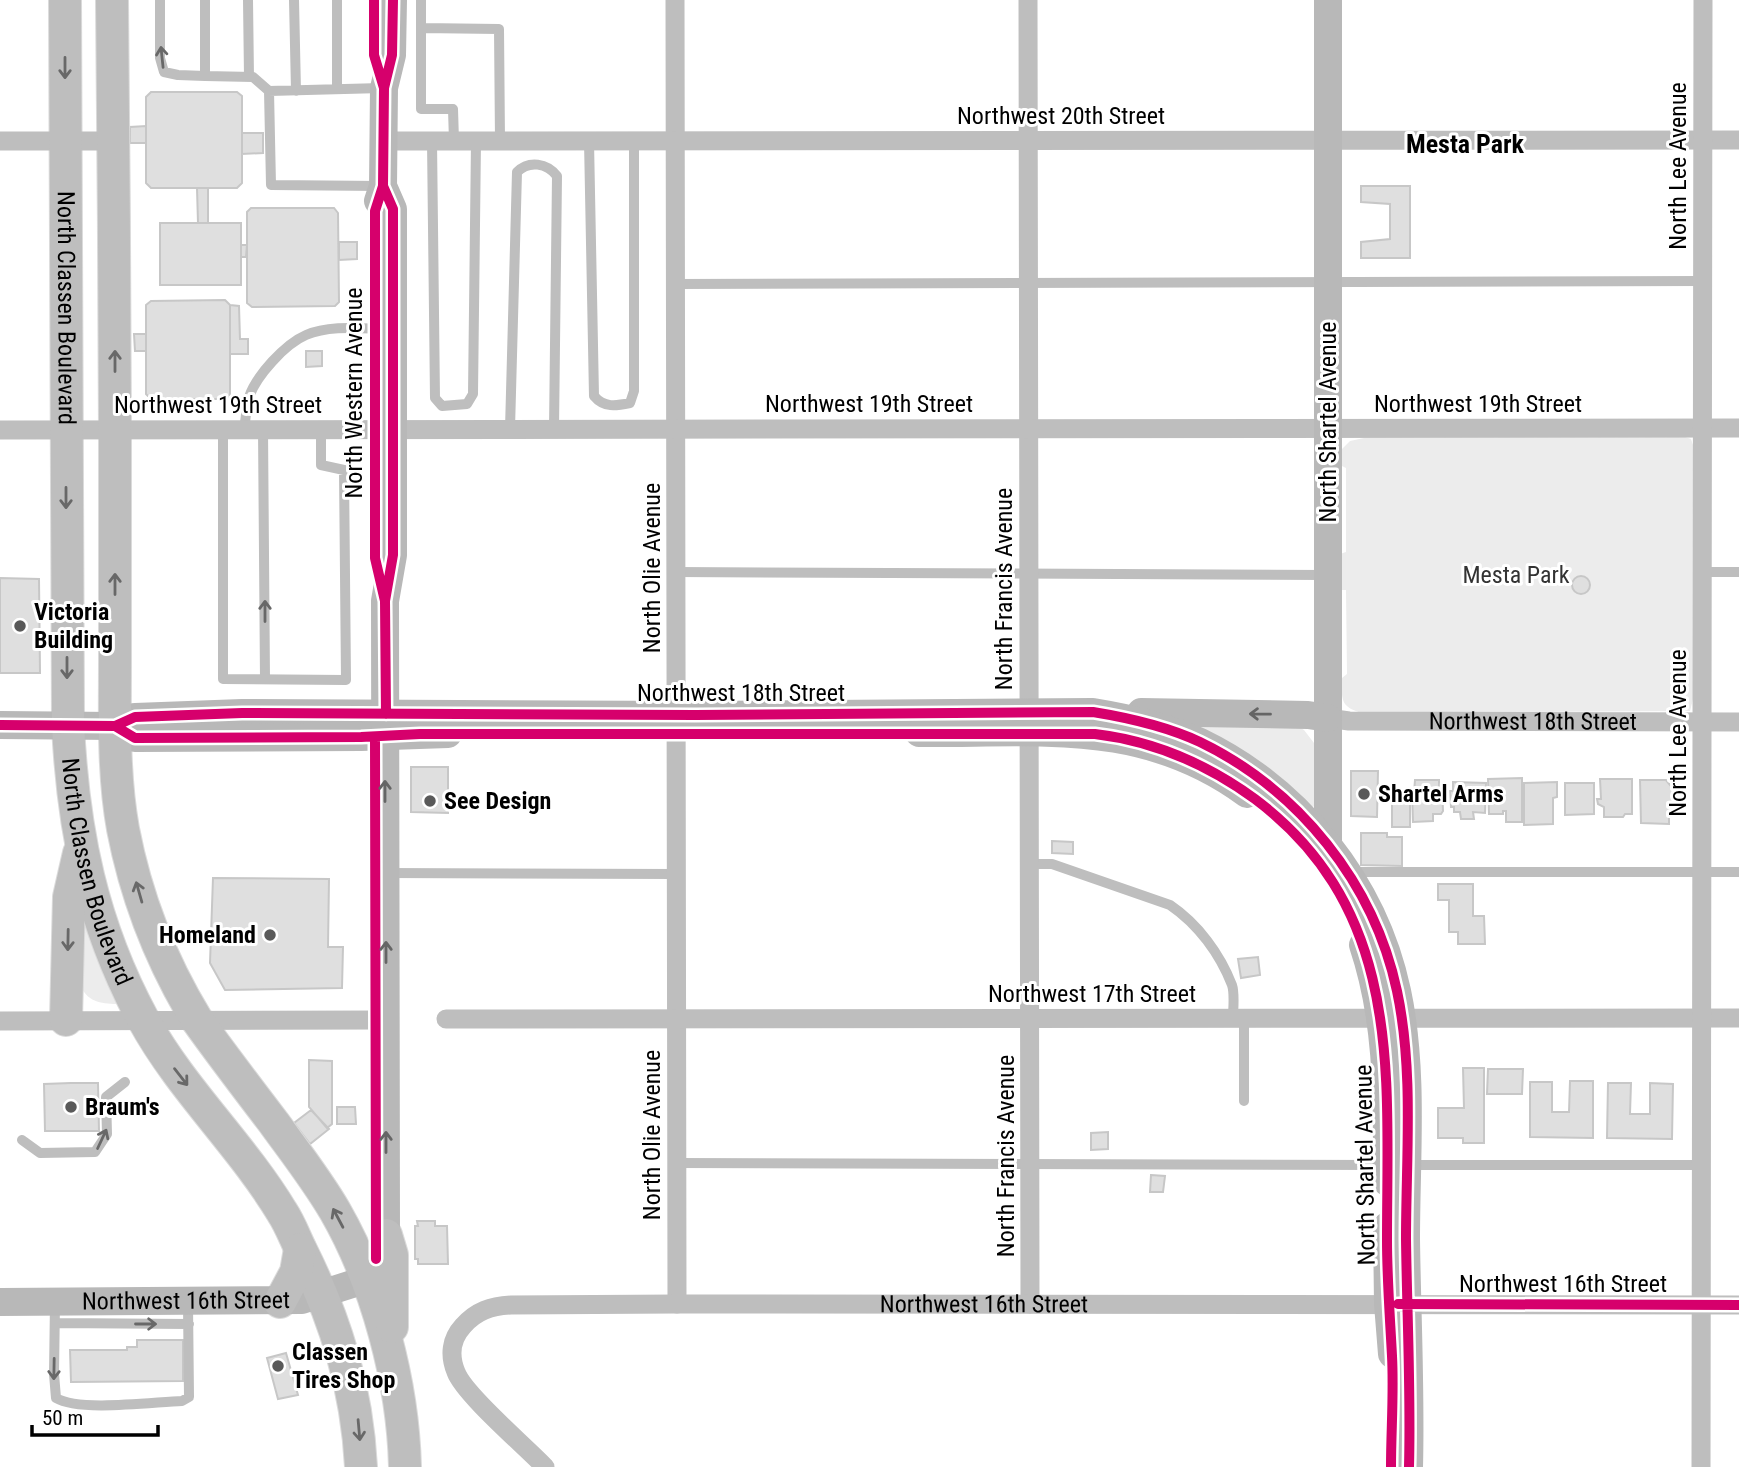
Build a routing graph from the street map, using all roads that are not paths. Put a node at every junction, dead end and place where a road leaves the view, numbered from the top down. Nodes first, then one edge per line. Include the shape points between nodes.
1 (65, 0) edge
2 (112, 0) edge
3 (160, 0) edge
4 (205, 0) edge
5 (248, 0) edge
6 (294, 0) edge
7 (337, 0) edge
8 (374, 0) edge
9 (393, 0) edge
10 (405, 0) edge
11 (421, 0) edge
12 (675, 0) edge
13 (1028, 0) edge
14 (1328, 0) edge
15 (1703, 0) edge
16 (421, 28) junction
17 (205, 76) junction
18 (249, 77) junction
19 (384, 88) junction
20 (337, 89) junction
21 (296, 91) junction
22 (269, 92) junction
23 (1328, 140) junction
24 (1703, 140) junction
25 (1739, 140) edge
26 (0, 141) edge
27 (65, 141) junction
28 (113, 141) junction
29 (384, 141) junction
30 (432, 141) junction
31 (454, 141) junction
32 (476, 141) junction
33 (500, 141) junction
34 (589, 141) junction
35 (634, 141) junction
36 (675, 141) junction
37 (1028, 141) junction
38 (383, 186) junction
39 (1703, 281) junction
40 (1328, 282) junction
41 (1028, 283) junction
42 (675, 284) junction
43 (384, 329) junction
44 (1328, 428) junction
45 (1703, 428) junction
46 (1739, 428) edge
47 (223, 429) junction
48 (254, 429) junction
49 (321, 429) junction
50 (384, 429) junction
51 (510, 429) junction
52 (554, 429) junction
53 (676, 429) junction
54 (1028, 429) junction
55 (0, 430) edge
56 (66, 430) junction
57 (115, 430) junction
58 (676, 572) junction
59 (1702, 572) junction
60 (1739, 572) edge
61 (1029, 573) junction
62 (1328, 575) junction
63 (265, 679) junction
64 (1093, 712) junction
65 (1328, 718) junction
66 (1702, 722) junction
67 (1739, 722) edge
68 (1029, 723) junction
69 (676, 724) junction
70 (0, 725) edge
71 (68, 725) junction
72 (386, 725) junction
73 (115, 726) junction
74 (1328, 843) junction
75 (80, 848) junction
76 (1030, 864) junction
77 (1702, 872) junction
78 (1739, 872) edge
79 (385, 873) junction
80 (1338, 873) junction
81 (676, 874) junction
82 (1702, 1017) junction
83 (1739, 1017) edge
84 (676, 1018) junction
85 (1030, 1018) junction
86 (1391, 1018) junction
87 (1238, 1019) junction
88 (66, 1020) junction
89 (144, 1020) junction
90 (197, 1020) junction
91 (386, 1020) junction
92 (446, 1020) dead end
93 (0, 1021) edge
94 (125, 1082) dead end
95 (1244, 1101) dead end
96 (22, 1140) dead end
97 (676, 1163) junction
98 (1030, 1165) junction
99 (1397, 1165) junction
100 (1701, 1165) junction
101 (386, 1235) junction
102 (300, 1249) junction
103 (368, 1279) junction
104 (323, 1294) junction
105 (280, 1301) junction
106 (0, 1302) edge
107 (677, 1304) junction
108 (1030, 1304) junction
109 (1398, 1304) junction
110 (1701, 1305) junction
111 (1739, 1305) edge
112 (55, 1312) junction
113 (188, 1313) junction
114 (391, 1367) junction
115 (361, 1467) edge
116 (405, 1467) edge
117 (545, 1467) edge
118 (1391, 1467) edge
119 (1409, 1467) edge
120 (1701, 1467) edge

1 -> 27 main road, North Classen Boulevard
2 - 28 main road, North Classen Boulevard
17 -> 3 lane via 164,72
4 - 17 lane
5 - 18 lane
6 - 21 lane
7 - 20 lane
8 - 19 street, North Western Avenue via 374,55
9 - 10 lane
9 - 19 street, North Western Avenue via 392,55
11 - 16 lane
12 - 36 street, North Olie Avenue
13 - 37 street, North Francis Avenue
14 - 23 street, North Shartel Avenue
15 - 24 street, North Lee Avenue
16 - 31 lane via 421,109 453,109
16 - 33 lane via 499,29
17 - 18 lane
18 - 22 lane
19 - 20 lane
19 - 29 street, North Western Avenue
20 - 21 lane
21 - 22 lane
22 - 38 lane via 271,185
23 - 24 street, Northwest 20th Street
23 - 37 street, Northwest 20th Street
23 - 40 street, North Shartel Avenue
24 - 25 street, Northwest 20th Street
24 - 39 street, North Lee Avenue
26 - 27 street
27 - 28 street
27 - 56 main road, North Classen Boulevard
57 -> 28 main road, North Classen Boulevard
29 - 30 street, Northwest 20th Street
29 - 38 street, North Western Avenue
30 - 31 street, Northwest 20th Street
30 - 32 lane via 435,398 442,406 467,404 473,394
31 - 32 street, Northwest 20th Street
32 - 33 street, Northwest 20th Street
33 - 34 street, Northwest 20th Street
34 - 35 street, Northwest 20th Street
34 - 35 lane via 594,396 600,403 614,406 630,403 634,391
35 - 36 street, Northwest 20th Street
36 - 37 street, Northwest 20th Street
36 - 42 street, North Olie Avenue
37 - 41 street, North Francis Avenue
38 - 43 street, North Western Avenue via 393,209
39 - 40 lane
39 - 45 street, North Lee Avenue
40 - 41 lane
40 - 44 street, North Shartel Avenue
41 - 42 lane
41 - 54 street, North Francis Avenue
42 - 53 street, North Olie Avenue
43 - 48 lane via 330,329 306,335 284,350 261,374 249,396
43 - 50 street, North Western Avenue
44 - 45 street, Northwest 19th Street
44 - 54 street, Northwest 19th Street
44 - 62 street, North Shartel Avenue
45 - 46 street, Northwest 19th Street
45 - 59 street, North Lee Avenue
47 - 48 street, Northwest 19th Street
47 - 57 street, Northwest 19th Street
47 - 63 lane via 223,679
48 - 49 street, Northwest 19th Street
63 -> 48 lane
49 - 50 street, Northwest 19th Street
49 - 63 lane via 321,465 344,470 345,680
50 - 51 street, Northwest 19th Street
50 - 72 street, North Western Avenue via 393,555 386,601
51 - 52 street, Northwest 19th Street
51 - 52 lane via 517,172 523,165 537,164 557,176
52 - 53 street, Northwest 19th Street
53 - 54 street, Northwest 19th Street
53 - 58 street, North Olie Avenue
54 - 61 street, North Francis Avenue
55 - 56 street, Northwest 19th Street
56 - 57 street, Northwest 19th Street
56 -> 71 main road, North Classen Boulevard
73 -> 57 main road, North Classen Boulevard
58 - 61 lane
58 - 69 street, North Olie Avenue
59 - 60 lane
59 - 66 street, North Lee Avenue
61 - 62 lane
61 - 68 street, North Francis Avenue
62 - 65 street, North Shartel Avenue
65 -> 64 street
64 - 68 street, Northwest 18th Street
64 - 74 street, Northwest 18th Street via 1148,723 1200,742 1262,780
65 - 66 street, Northwest 18th Street
65 - 74 street, North Shartel Avenue
66 - 67 street, Northwest 18th Street
66 - 77 street, North Lee Avenue
68 - 69 street, Northwest 18th Street
68 - 76 street, North Francis Avenue
68 - 80 street, Northwest 18th Street via 1111,736 1195,762 1264,806
69 - 72 street, Northwest 18th Street
69 - 81 street, North Olie Avenue
70 - 71 street, Northwest 18th Street
71 - 73 street, Northwest 18th Street
71 - 75 main road, North Classen Boulevard
72 - 73 street, Northwest 18th Street via 273,726 135,738
79 -> 72 street, North Western Avenue
90 -> 73 main road, North Classen Boulevard via 156,942 130,861 118,796
74 - 80 street, North Shartel Avenue
75 -> 88 main road via 69,897
75 - 89 main road, North Classen Boulevard via 95,909
76 - 85 street, North Francis Avenue
76 - 87 lane via 1052,864 1170,905 1183,914 1206,939 1233,987
77 - 78 lane
77 - 80 lane
77 - 82 street, North Lee Avenue
79 - 81 lane
91 -> 79 street, North Western Avenue
80 - 86 street, North Shartel Avenue
81 - 84 street, North Olie Avenue
82 - 83 street, Northwest 17th Street
82 - 86 street, Northwest 17th Street
82 - 100 street, North Lee Avenue
84 - 85 street, Northwest 17th Street
84 - 92 street, Northwest 17th Street
84 - 97 street, North Olie Avenue
85 - 87 street, Northwest 17th Street
85 - 98 street, North Francis Avenue
86 - 87 street, Northwest 17th Street
86 - 99 street, North Shartel Avenue via 1406,1056
87 - 95 lane
88 - 89 street
88 - 93 street
89 - 90 street
89 -> 102 main road, North Classen Boulevard via 171,1065 283,1212
90 - 91 street
103 -> 90 main road, North Classen Boulevard via 316,1180
101 -> 91 street, North Western Avenue
96 -> 94 lane via 40,1153 95,1152 107,1134 106,1097
97 - 98 lane
97 - 107 street, North Olie Avenue
98 - 99 lane
98 - 108 street, North Francis Avenue
99 - 100 lane
99 - 109 street, North Shartel Avenue
100 - 110 street, North Lee Avenue
101 - 103 street, North Western Avenue
101 - 114 main road via 392,1255
102 - 104 main road, North Classen Boulevard
102 - 105 main road via 296,1272
103 - 104 street, Northwest 16th Street
103 - 114 main road, North Classen Boulevard
104 - 105 street, Northwest 16th Street
104 -> 115 main road, North Classen Boulevard via 351,1383
105 - 113 street, Northwest 16th Street
106 - 112 street, Northwest 16th Street
107 - 108 street, Northwest 16th Street
107 - 117 street, Northwest 16th Street via 511,1305 490,1307 466,1323 454,1339 455,1371
108 - 109 street, Northwest 16th Street
109 - 110 street, Northwest 16th Street
109 - 118 street, North Shartel Avenue via 1392,1357
109 - 119 street, North Shartel Avenue via 1410,1368
110 - 111 street, Northwest 16th Street
110 - 120 street, North Lee Avenue
112 - 113 street, Northwest 16th Street
112 -> 113 lane via 56,1398 92,1405 189,1397
114 - 116 main road, North Classen Boulevard via 403,1425

